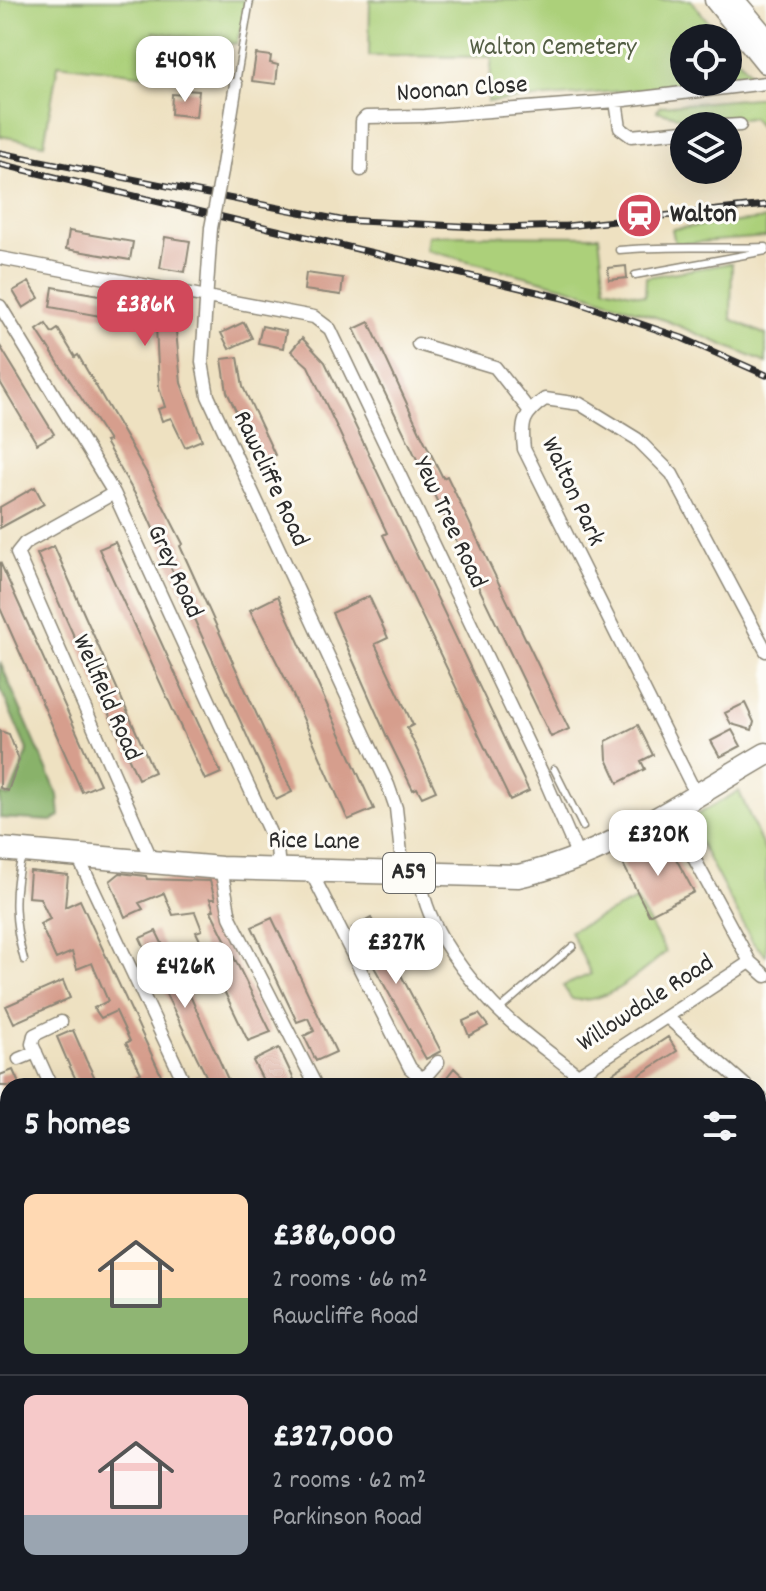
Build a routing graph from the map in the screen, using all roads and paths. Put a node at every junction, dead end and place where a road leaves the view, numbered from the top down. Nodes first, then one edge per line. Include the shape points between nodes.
1 (250, 0) edge
2 (715, 0) edge
3 (734, 0) edge
4 (766, 38) edge
5 (766, 63) edge
6 (766, 83) edge
7 (236, 84) joint
8 (616, 101) junction
9 (670, 133) edge
10 (361, 170) dead end
11 (766, 249) edge
12 (619, 250) dead end
13 (0, 258) edge
14 (635, 275) dead end
15 (205, 294) junction
16 (0, 306) edge
17 (418, 344) dead end
18 (529, 410) junction
19 (114, 493) junction
20 (766, 651) edge
21 (766, 754) edge
22 (554, 769) dead end
23 (696, 794) junction
24 (668, 810) junction
25 (583, 827) dead end
26 (0, 836) edge
27 (0, 849) edge
28 (24, 849) junction
29 (578, 856) junction
30 (78, 857) junction
31 (153, 863) junction
32 (221, 868) junction
33 (279, 869) junction
34 (310, 870) junction
35 (412, 873) junction
36 (573, 946) dead end
37 (24, 960) dead end
38 (750, 962) junction
39 (766, 976) edge
40 (500, 1009) junction
41 (668, 1018) junction
42 (61, 1022) dead end
43 (36, 1052) junction
44 (19, 1059) dead end
45 (438, 1062) dead end
46 (578, 1075) junction
47 (47, 1078) edge
48 (182, 1078) edge
49 (312, 1078) edge
50 (417, 1078) edge
51 (424, 1078) edge
52 (576, 1078) edge
53 (582, 1078) edge
54 (737, 1078) edge

1 - 7 lane
2 - 5 main road
3 - 4 main road
6 - 8 street, Noonan Close
7 - 15 street, Rawcliffe Road, bridge
8 - 9 street via 619,125 627,135
8 - 10 street, Noonan Close via 366,117
11 - 12 lane
11 - 14 lane
13 - 15 street, Yew Tree Road
15 - 29 street, Yew Tree Road via 314,317 330,329
15 - 35 street, Rawcliffe Road via 202,362 208,396 388,785
16 - 19 street, Grey Road
17 - 18 street via 495,367
18 - 20 street, Walton Park via 545,399 580,404 637,439 672,474
18 - 23 street, Walton Park via 521,423 524,449
19 - 31 street, Wellfield Road via 25,543 17,553
19 - 33 street, Grey Road via 277,848
21 - 23 highway, Rice Lane / A59
22 - 25 lane
23 - 24 highway, Rice Lane / A59
24 - 29 highway, Rice Lane / A59
24 - 38 street
26 - 28 highway, Rice Lane / A59
27 - 28 highway, Rice Lane / A59
28 - 30 highway, Rice Lane / A59
28 - 37 lane via 14,926
29 - 35 highway, Rice Lane / A59 via 510,877
30 - 31 highway, Rice Lane / A59
30 - 48 street
31 - 32 highway, Rice Lane / A59
32 - 33 highway, Rice Lane / A59
32 - 49 street via 230,917
33 - 34 highway, Rice Lane / A59
34 - 35 highway, Rice Lane / A59
34 - 50 street
35 - 40 street, Rawcliffe Road via 439,929
36 - 40 lane
38 - 39 street
38 - 41 street, Willowdale Road
40 - 46 street, Rawcliffe Road
41 - 46 street, Willowdale Road
41 - 54 street
42 - 43 street via 34,1035
43 - 44 street
43 - 47 street
45 - 51 street
46 - 52 street, Willowdale Road
46 - 53 street, Rawcliffe Road

